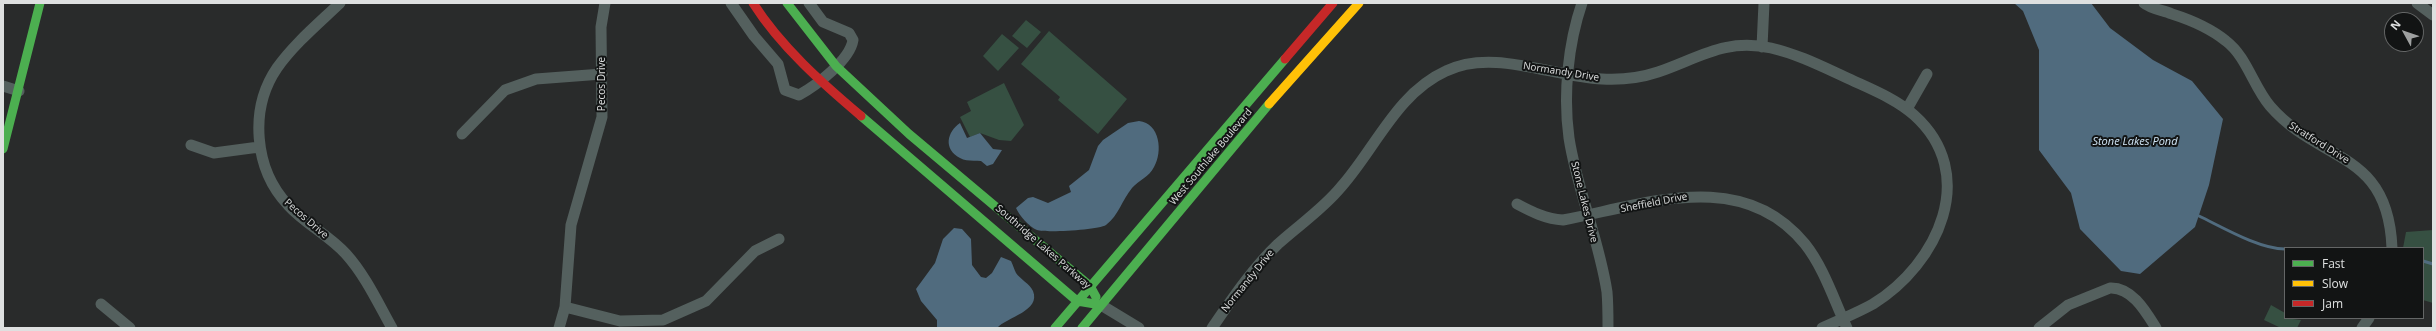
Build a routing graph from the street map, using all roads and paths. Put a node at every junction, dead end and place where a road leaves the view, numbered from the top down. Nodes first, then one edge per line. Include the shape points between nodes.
1 (40, 3) edge
2 (340, 3) edge
3 (605, 3) edge
4 (731, 3) edge
5 (753, 3) edge
6 (788, 3) edge
7 (808, 3) edge
8 (1333, 3) edge
9 (1360, 3) edge
10 (1582, 3) edge
11 (1764, 3) edge
12 (2144, 3) edge
13 (2417, 3) edge
14 (2433, 15) edge
15 (1762, 47) junction
16 (836, 66) junction
17 (602, 74) junction
18 (1568, 74) junction
19 (1927, 74) dead end
20 (820, 82) junction
21 (3, 86) edge
22 (19, 91) junction
23 (1907, 109) junction
24 (462, 134) dead end
25 (191, 144) dead end
26 (259, 147) junction
27 (3, 149) edge
28 (1517, 204) dead end
29 (1588, 216) junction
30 (779, 239) dead end
31 (2392, 247) edge
32 (1090, 286) junction
33 (1078, 301) junction
34 (101, 304) dead end
35 (1101, 305) junction
36 (565, 307) junction
37 (2368, 319) edge
38 (1845, 323) edge
39 (130, 328) edge
40 (392, 328) edge
41 (559, 328) edge
42 (1055, 328) edge
43 (1082, 328) edge
44 (1139, 328) edge
45 (1212, 328) edge
46 (1608, 328) edge
47 (1822, 328) edge
48 (2039, 328) edge
49 (2156, 328) edge
50 (2362, 328) edge

1 - 22 street
2 - 26 street, Pecos Drive via 298,43 270,80 261,107
3 - 17 street, Pecos Drive via 601,27
4 - 20 street via 778,64 785,90 800,95
5 - 20 street, Southridge Lakes Parkway via 764,20
6 - 16 street, Southridge Lakes Parkway
7 - 16 street via 823,22 849,34 853,40 846,57
8 - 32 street, West Southlake Boulevard
9 - 35 street, West Southlake Boulevard via 1252,124
10 - 18 street
11 - 15 street
12 - 31 street, Stratford Drive via 2201,24 2226,41 2239,55 2263,96 2286,122 2362,171 2377,190 2386,209 2391,224
13 - 14 street
15 - 18 street, Normandy Drive via 1728,46 1639,77 1597,79
15 - 23 street, Normandy Drive via 1804,58
16 - 20 street
16 - 32 street, Southridge Lakes Parkway via 909,134
17 - 24 street via 536,79 505,90
17 - 36 street, Pecos Drive via 602,117 571,225
18 - 29 street, Stone Lakes Drive via 1569,137
18 - 45 street, Normandy Drive via 1524,66 1464,64 1446,70 1420,86 1404,103 1342,187 1262,260
19 - 23 street
20 - 33 street, Southridge Lakes Parkway
21 - 22 street
22 - 27 street
23 - 38 street, Normandy Drive via 1931,133 1943,153 1947,178 1944,216 1939,230 1905,278
25 - 26 street via 214,153
26 - 40 street, Pecos Drive via 262,162 280,195 289,206 323,232 349,258
28 - 29 street, Sheffield Drive via 1554,220
29 - 38 street, Sheffield Drive via 1682,196 1722,197 1753,206 1778,221 1805,244 1820,268
29 - 46 street, Stone Lakes Drive via 1607,293
30 - 36 street via 755,251 706,301 663,320 620,320
32 - 33 street, West Southlake Boulevard
32 - 35 street, Southridge Lakes Parkway
33 - 35 street, Southridge Lakes Parkway
33 - 42 street, West Southlake Boulevard
34 - 39 street
35 - 43 street, West Southlake Boulevard
35 - 44 street
36 - 41 street, Pecos Drive
37 - 50 street
38 - 47 street, Normandy Drive
48 - 49 street via 2068,305 2104,290 2118,288 2135,299

